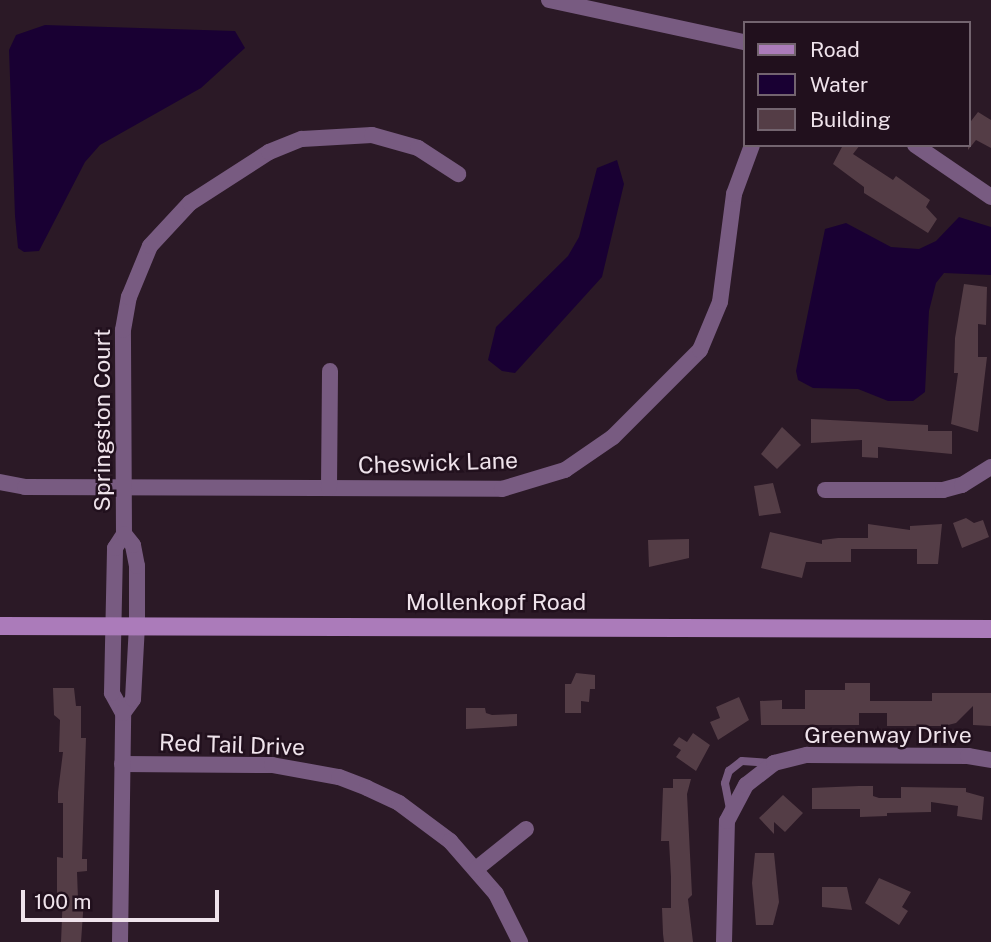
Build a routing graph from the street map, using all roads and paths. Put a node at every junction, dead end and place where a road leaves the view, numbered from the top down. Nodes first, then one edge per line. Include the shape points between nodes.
1 (549, 0) edge
2 (743, 42) edge
3 (751, 147) edge
4 (918, 147) edge
5 (458, 174) dead end
6 (991, 197) edge
7 (330, 371) dead end
8 (991, 467) edge
9 (0, 482) edge
10 (123, 487) junction
11 (329, 488) junction
12 (825, 490) dead end
13 (124, 534) junction
14 (113, 625) junction
15 (137, 625) junction
16 (0, 626) edge
17 (991, 629) edge
18 (123, 713) junction
19 (991, 760) edge
20 (774, 763) junction
21 (122, 764) junction
22 (730, 811) junction
23 (526, 829) dead end
24 (476, 869) junction
25 (120, 942) edge
26 (520, 942) edge
27 (724, 942) edge

1 - 2 street
3 - 11 street, Cheswick Lane via 734,194 725,283 706,338 680,373 604,445 565,470 520,486
4 - 6 street
5 - 10 street, Springston Court via 437,158 390,140 322,135 269,152 177,213 150,246 129,297 123,330
7 - 11 street
8 - 12 street via 962,485 943,490
9 - 10 street, Cheswick Lane via 25,487
10 - 11 street, Cheswick Lane
10 - 13 street, Springston Court
13 - 14 street, Springston Court via 115,548
13 - 15 street, Springston Court via 133,545 137,566
14 - 15 street, Mollenkopf Road
14 - 16 street, Mollenkopf Road
14 - 18 street, Springston Court via 113,702
15 - 17 street, Mollenkopf Road
15 - 18 street, Springston Court via 133,699
18 - 21 street
19 - 20 street, Greenway Drive via 807,755
20 - 22 street, Greenway Drive via 746,785
20 - 22 lane via 742,761 729,771 725,783
21 - 24 street, Red Tail Drive via 272,765 340,777 409,810 450,841
21 - 25 street
22 - 27 street, Greenway Drive via 724,840
23 - 24 street
24 - 26 street, Red Tail Drive via 496,894

